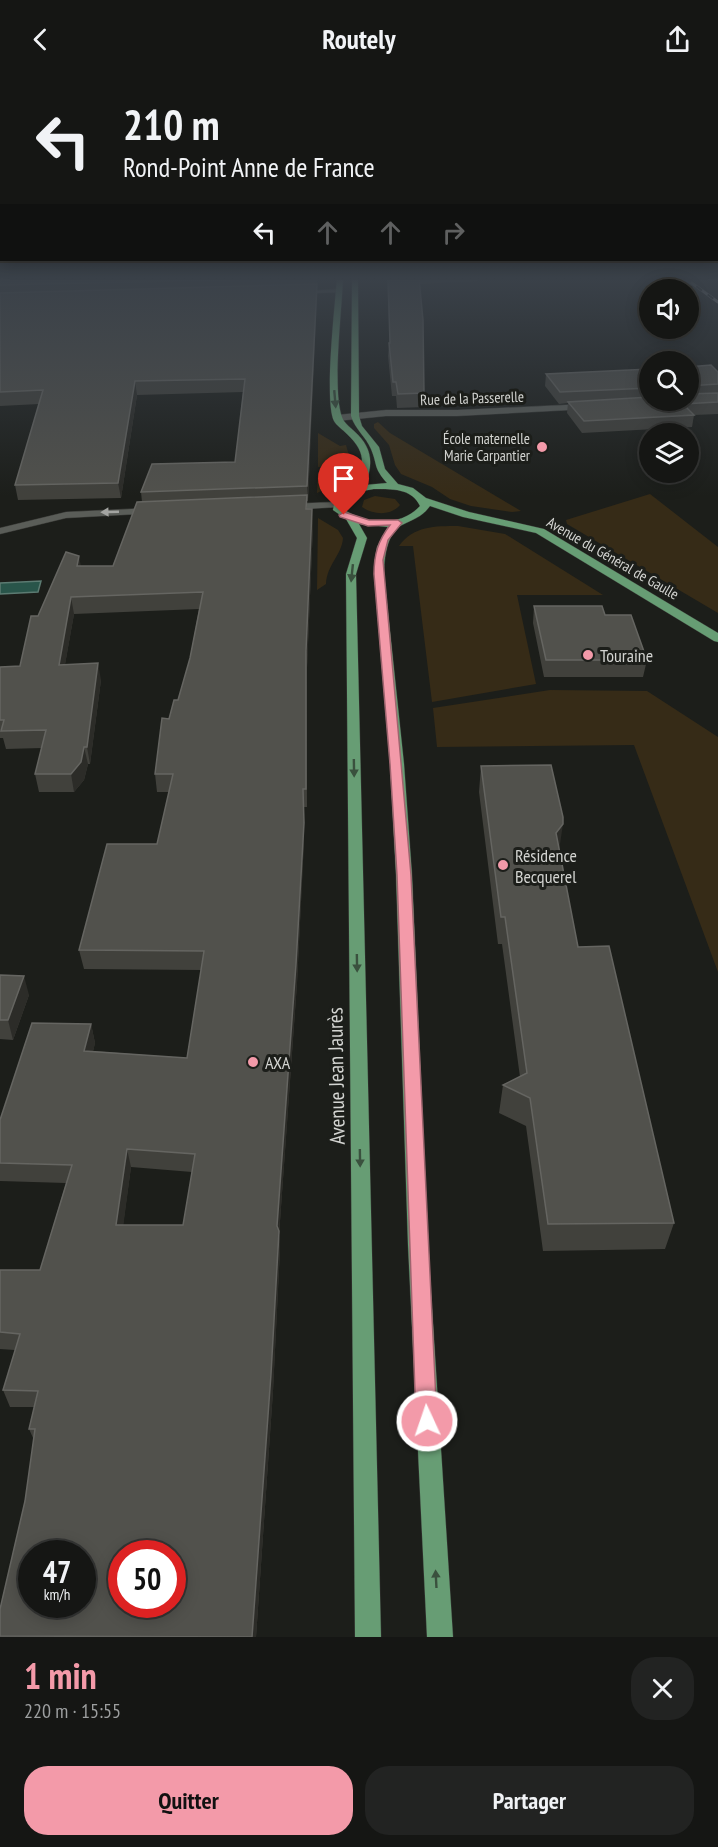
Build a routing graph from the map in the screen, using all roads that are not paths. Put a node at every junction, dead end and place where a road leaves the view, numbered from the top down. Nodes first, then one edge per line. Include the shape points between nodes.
1 (336, 351) edge
2 (355, 351) edge
3 (600, 406) edge
4 (355, 416) junction
5 (337, 418) junction
6 (395, 487) junction
7 (359, 488) junction
8 (423, 501) junction
9 (336, 505) junction
10 (271, 508) edge
11 (166, 511) edge
12 (351, 519) junction
13 (487, 519) junction
14 (406, 520) junction
15 (0, 531) edge
16 (718, 638) edge
17 (368, 1637) edge
18 (440, 1637) edge

1 -> 5 main road
2 - 4 main road
3 - 4 street, Rue de la Passerelle
4 - 5 street, Rue de la Passerelle
4 - 6 main road via 375,447 380,469
5 - 7 main road via 366,454 367,470
6 - 7 main road
6 - 8 main road, Avenue du Général de Gaulle via 413,492
7 - 9 main road via 342,495
8 - 13 main road, Avenue du Général de Gaulle
8 - 14 main road via 425,506
9 - 10 street
9 - 12 main road
11 -> 15 street via 66,515
12 - 14 main road, Avenue du Général de Gaulle via 368,523
12 -> 17 main road, Avenue Jean Jaurès via 362,538 351,574
13 - 14 main road, Avenue du Général de Gaulle
13 - 16 main road, Avenue du Général de Gaulle via 540,531
18 -> 14 main road via 418,1245 404,875 378,560 384,540

